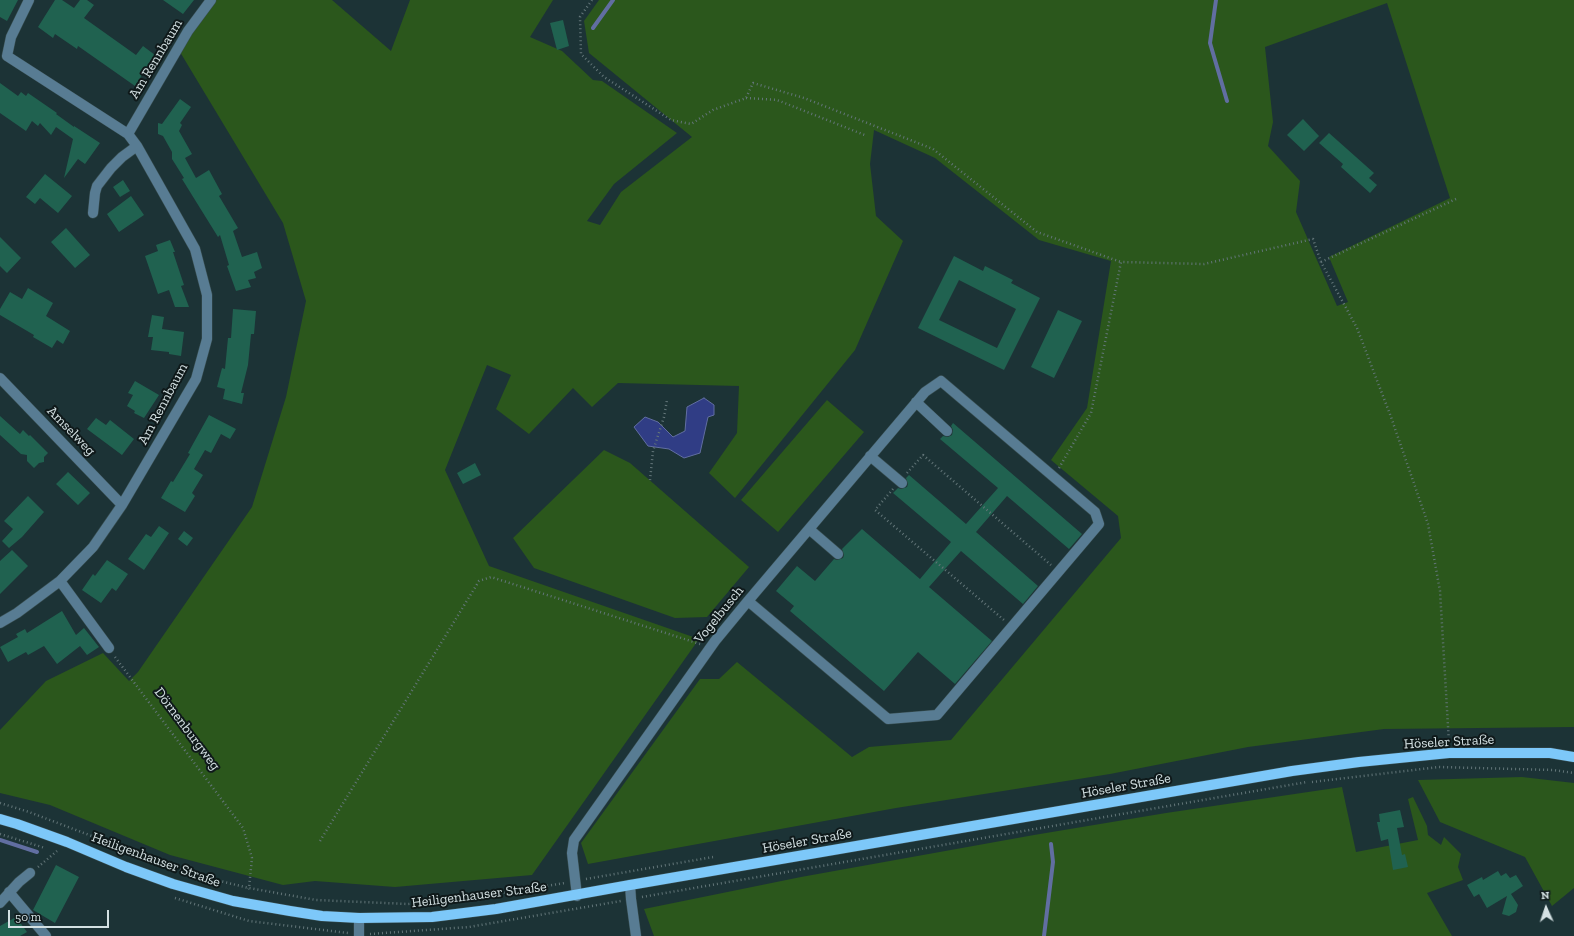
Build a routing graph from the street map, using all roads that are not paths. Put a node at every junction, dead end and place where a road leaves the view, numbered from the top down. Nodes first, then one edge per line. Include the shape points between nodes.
1 (29, 0) edge
2 (211, 0) edge
3 (3, 58) edge
4 (128, 134) junction
5 (137, 146) junction
6 (93, 213) dead end
7 (0, 378) edge
8 (916, 402) junction
9 (947, 431) dead end
10 (870, 456) junction
11 (901, 482) road end
12 (122, 505) junction
13 (809, 529) junction
14 (838, 554) dead end
15 (60, 581) junction
16 (748, 601) junction
17 (0, 624) edge
18 (109, 648) road end
19 (1574, 757) edge
20 (0, 819) edge
21 (30, 873) road end
22 (686, 876) joint
23 (630, 885) junction
24 (9, 892) junction
25 (577, 896) junction
26 (0, 903) edge
27 (359, 918) junction
28 (46, 936) edge
29 (359, 936) edge
30 (636, 936) edge

1 - 3 street
2 - 4 street, Am Rennbaum via 188,31
3 - 4 street, Am Rennbaum
4 - 5 street, Am Rennbaum
5 - 6 street via 122,157 97,186
5 - 12 street, Am Rennbaum via 195,249 208,295 207,339 196,379
7 - 12 street, Amselweg
8 - 9 street
8 - 10 street, Vogelbusch
8 - 16 street, Vogelbusch via 941,381 1095,512 1099,524 937,715 888,719
10 - 11 street
10 - 13 street, Vogelbusch
12 - 15 street, Am Rennbaum via 93,547
13 - 14 street
13 - 16 street, Vogelbusch
15 - 17 street, Am Rennbaum
15 - 18 street
16 - 25 street, Vogelbusch via 710,648 574,840 572,853
19 - 22 main road, Höseler Straße via 1550,754 1449,753 1359,762 1292,771
20 - 27 main road, Heiligenhauser Straße via 68,842 173,884 233,901 290,911
21 - 24 street
22 - 23 main road, Heiligenhauser Straße
23 - 25 main road, Heiligenhauser Straße
23 - 30 street
24 - 26 street
24 - 28 street
25 - 27 main road, Heiligenhauser Straße via 432,917
27 - 29 street

